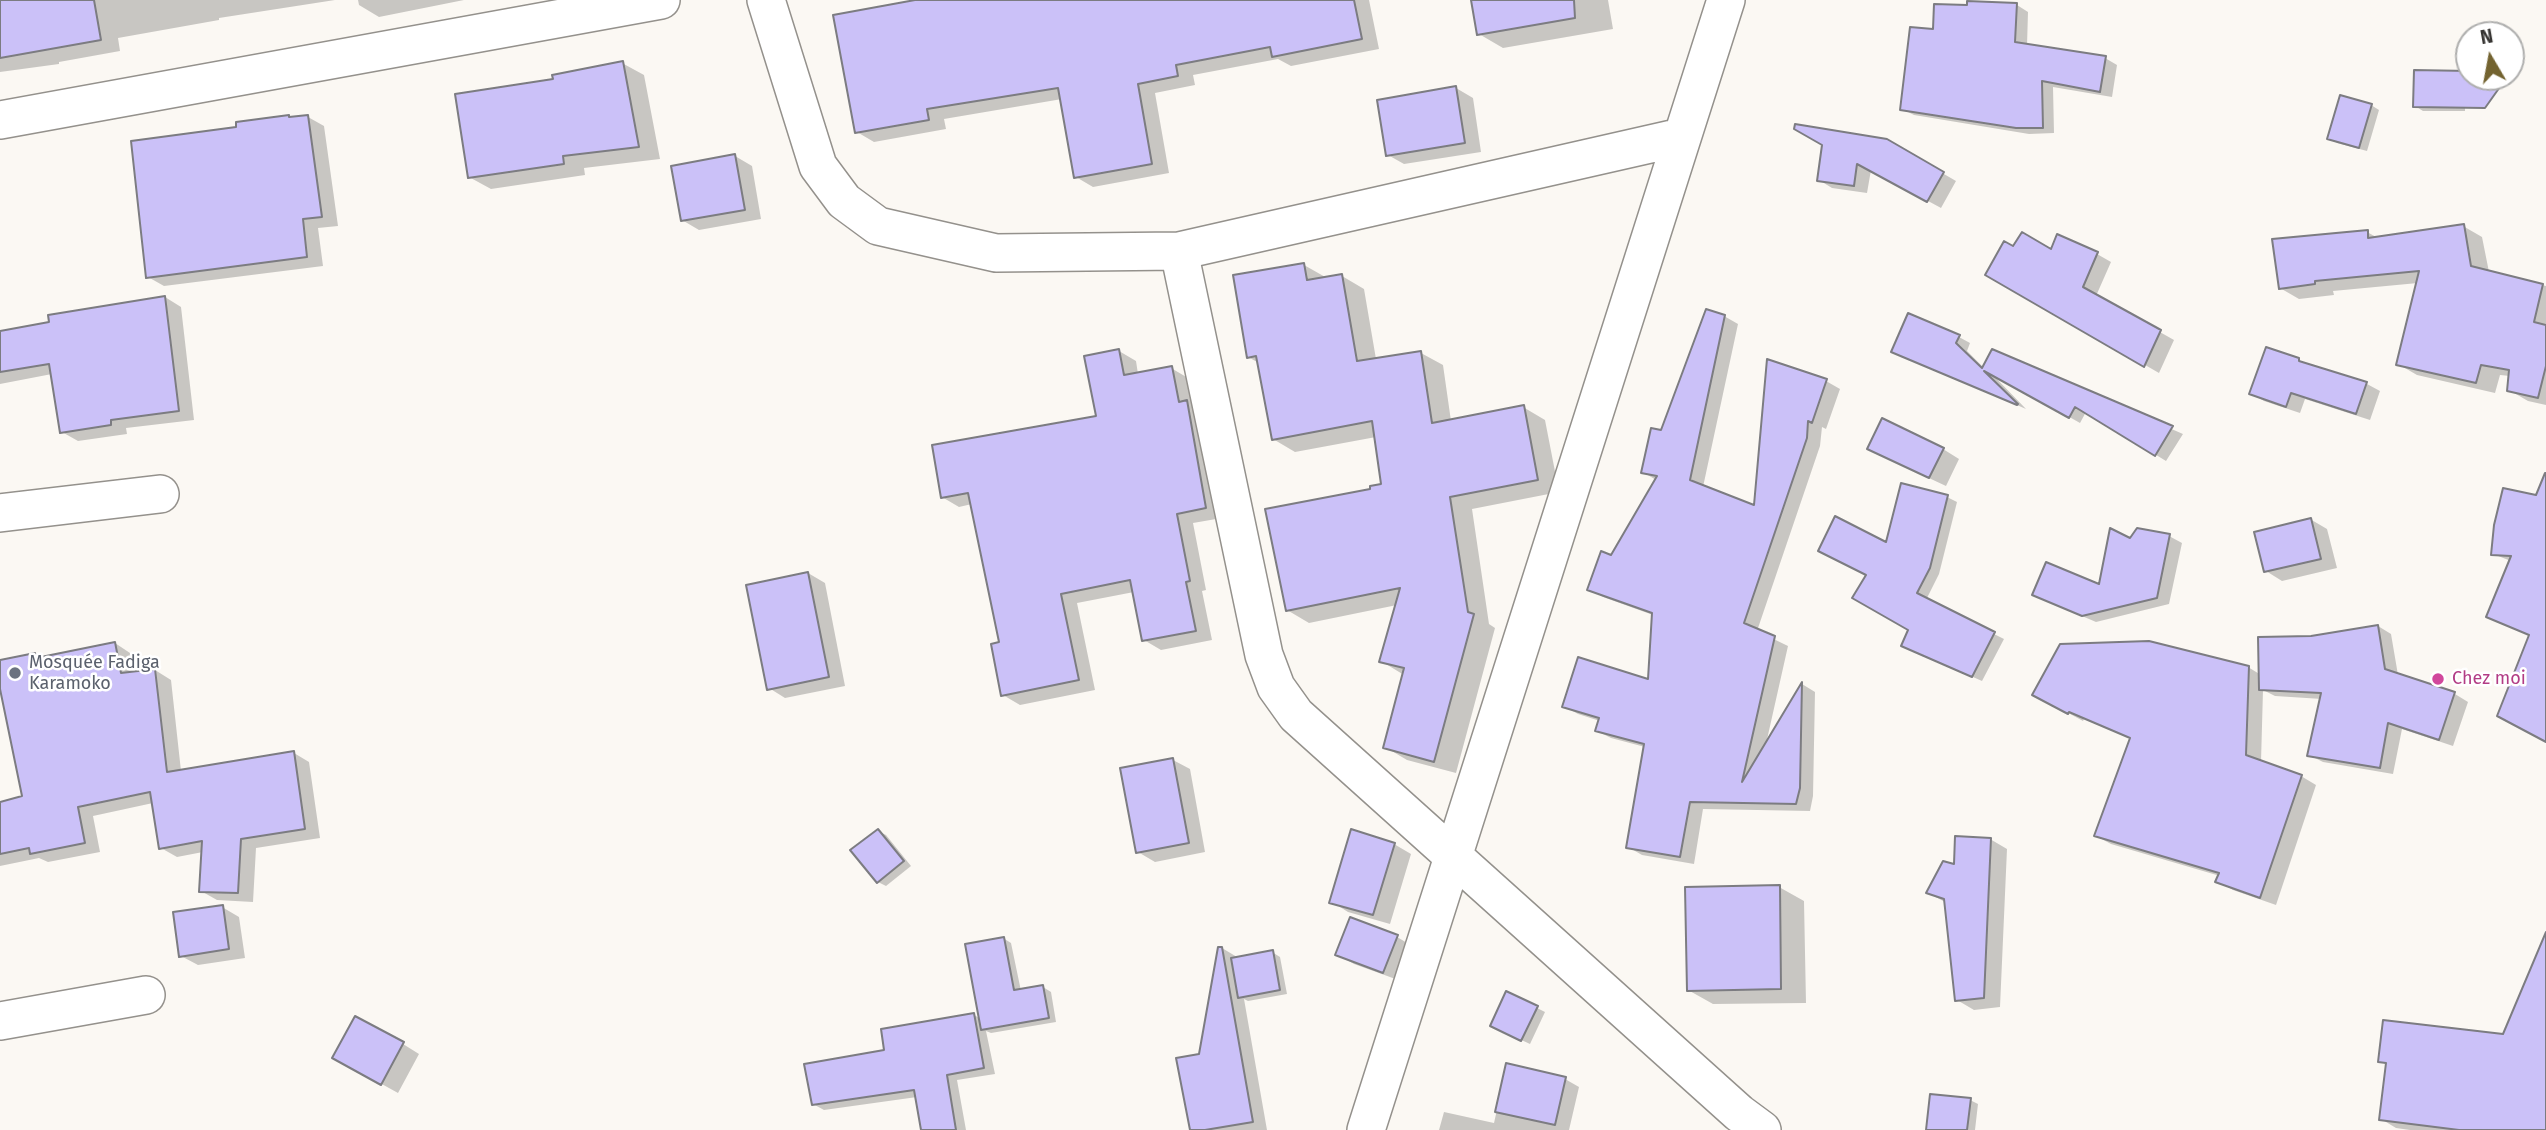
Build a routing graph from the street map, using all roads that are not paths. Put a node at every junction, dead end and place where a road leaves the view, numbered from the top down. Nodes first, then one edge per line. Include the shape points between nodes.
1 (661, 0) edge
2 (766, 0) edge
3 (1726, 0) edge
4 (0, 120) edge
5 (1681, 137) junction
6 (1179, 251) junction
7 (160, 494) dead end
8 (0, 513) edge
9 (1454, 856) junction
10 (146, 995) dead end
11 (0, 1021) edge
12 (1366, 1130) edge
13 (1762, 1130) edge

1 - 4 street
2 - 6 street via 818,166 844,201 878,226 996,253
3 - 5 street
5 - 6 street
5 - 9 street
6 - 9 street via 1264,655 1276,687 1296,715
7 - 8 street
9 - 12 street
9 - 13 street
10 - 11 street

